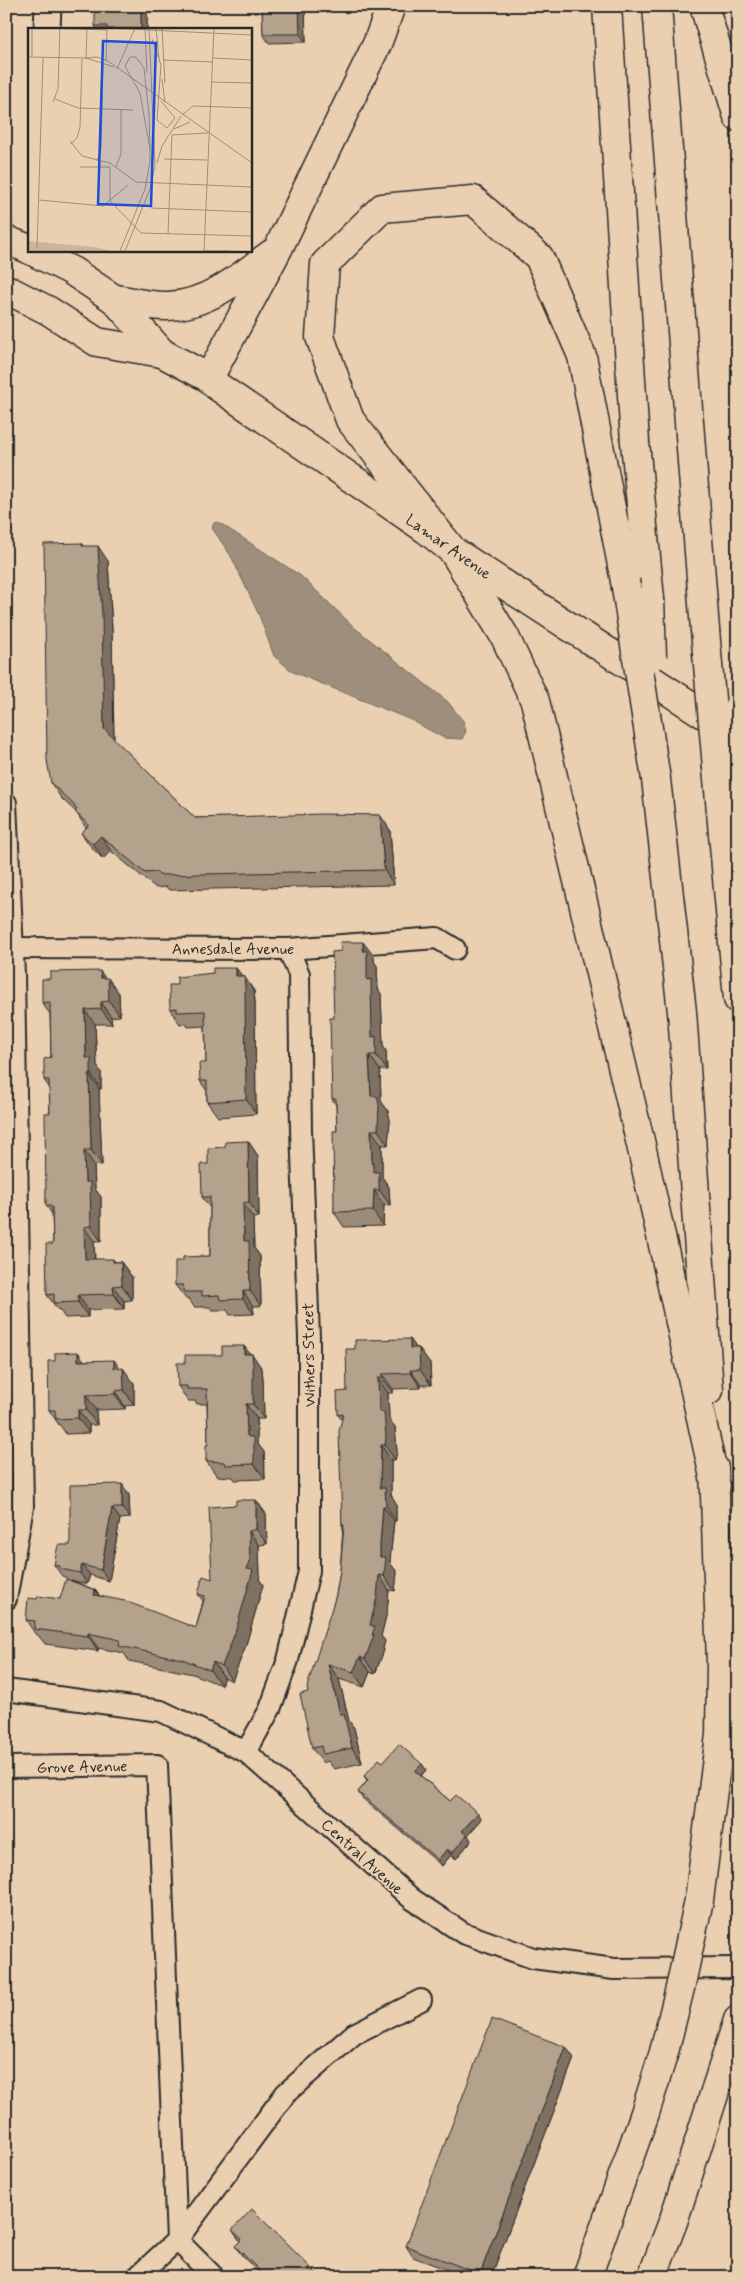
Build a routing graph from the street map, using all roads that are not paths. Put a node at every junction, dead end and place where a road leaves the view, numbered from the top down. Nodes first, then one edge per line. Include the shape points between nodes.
1 (48, 6) edge
2 (391, 6) edge
3 (592, 6) edge
4 (607, 6) edge
5 (657, 6) edge
6 (704, 6) edge
7 (48, 28) edge
8 (738, 117) edge
9 (617, 161) junction
10 (6, 240) edge
11 (28, 248) edge
12 (278, 249) junction
13 (38, 252) edge
14 (6, 290) edge
15 (114, 299) junction
16 (162, 354) junction
17 (208, 378) junction
18 (453, 551) junction
19 (738, 708) edge
20 (738, 736) edge
21 (717, 768) junction
22 (656, 779) junction
23 (6, 803) edge
24 (9, 948) edge
25 (288, 949) junction
26 (455, 949) dead end
27 (738, 999) edge
28 (716, 1486) junction
29 (6, 1599) edge
30 (6, 1690) edge
31 (246, 1752) junction
32 (6, 1768) edge
33 (738, 1968) edge
34 (421, 2000) dead end
35 (738, 2020) edge
36 (177, 2240) junction
37 (137, 2277) edge
38 (214, 2277) edge
39 (586, 2277) edge
40 (652, 2277) edge

1 - 7 street
2 - 12 main road via 378,44
3 - 9 main road
4 - 9 main road
5 - 21 main road, bridge
6 - 8 main road
9 - 22 main road, bridge via 635,442 650,598
10 - 11 main road
12 - 15 main road via 218,292 194,301 168,306
12 - 17 main road
13 - 15 main road
14 - 16 main road via 49,311 97,342
15 - 16 main road
16 - 17 main road, Lamar Avenue
17 - 18 main road, Lamar Avenue via 428,530
18 - 20 main road, Lamar Avenue
18 - 22 main road, bridge via 350,420 320,338 325,264 382,208 473,200 539,256 582,356 625,581
18 - 28 main road via 505,637 535,701 641,1145
19 - 21 main road, bridge
21 - 27 main road
22 - 28 main road via 682,1012
23 - 24 street
24 - 25 street, Annesdale Avenue
24 - 29 street via 24,1507
25 - 26 street, Annesdale Avenue via 437,938
25 - 31 street, Withers Street via 299,974 309,1337 309,1571 288,1660 270,1709
28 - 39 main road, bridge via 720,1735 699,1900 664,2052
30 - 31 street, Central Avenue via 161,1711
31 - 33 street, Central Avenue via 412,1900 463,1933 533,1958 614,1968
32 - 36 street, Grove Avenue via 157,1765
34 - 36 street via 354,2034 286,2093
35 - 40 main road
36 - 37 street
36 - 38 street

